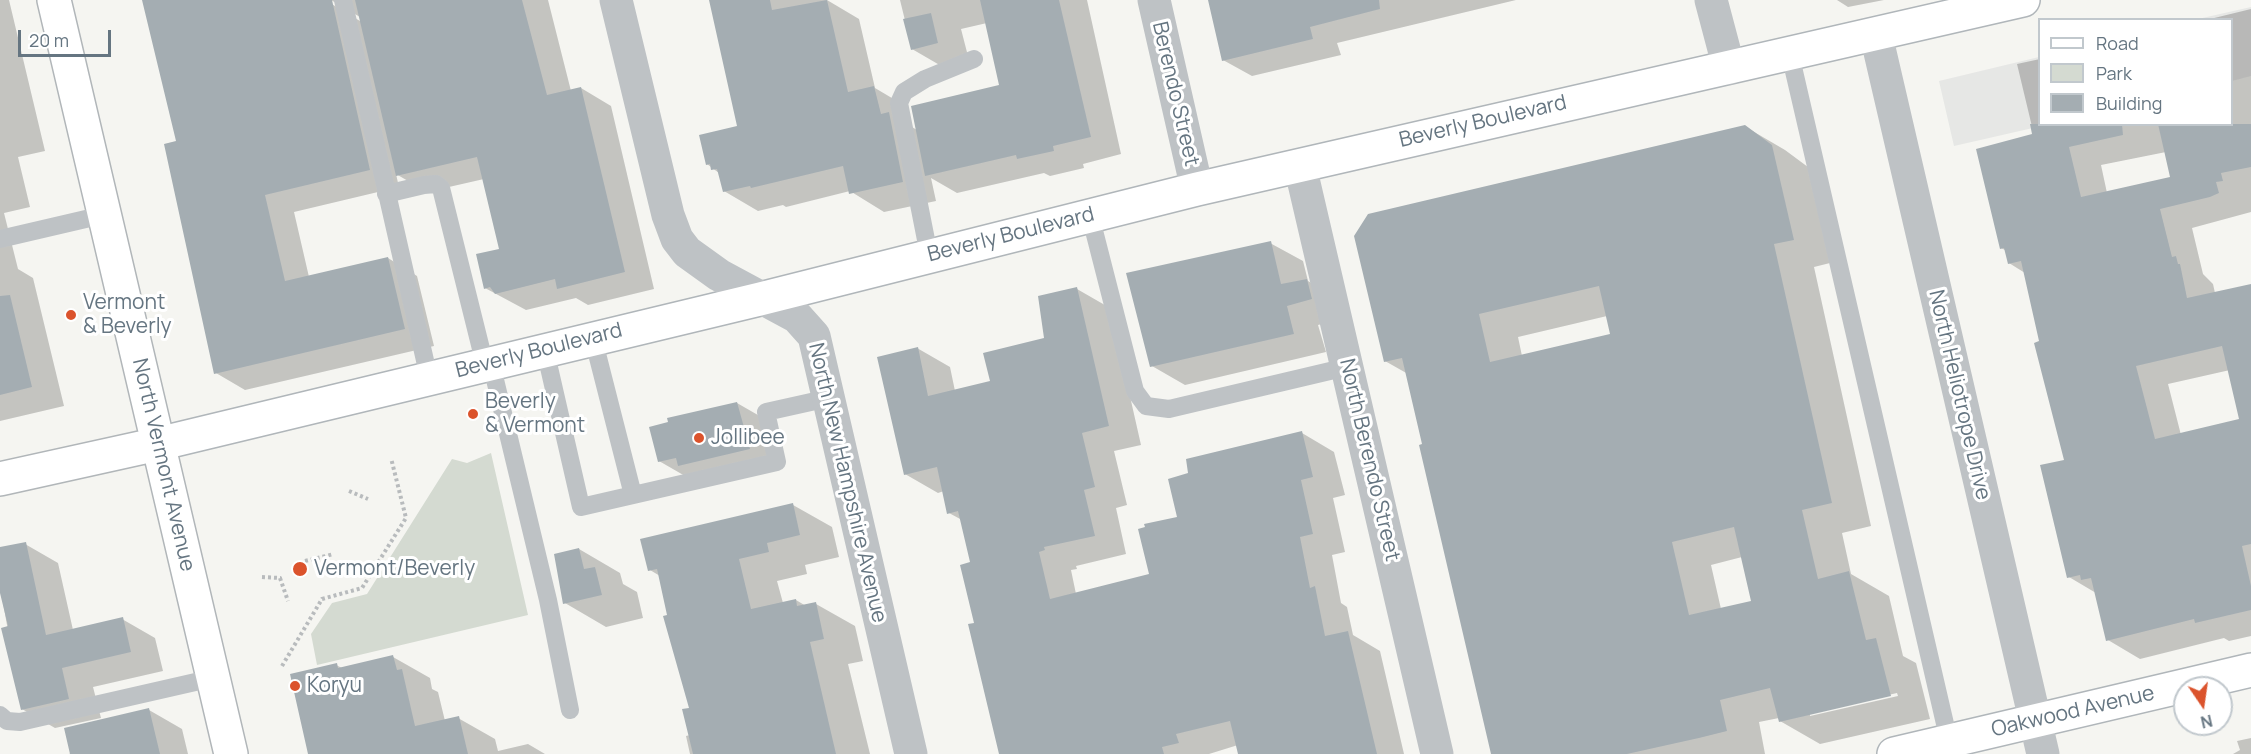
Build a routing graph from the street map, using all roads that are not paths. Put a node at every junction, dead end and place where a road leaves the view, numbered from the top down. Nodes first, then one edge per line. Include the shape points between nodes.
1 (54, 0) edge
2 (343, 0) edge
3 (616, 0) edge
4 (1154, 0) edge
5 (1711, 0) edge
6 (2023, 0) edge
7 (1876, 35) junction
8 (1790, 54) junction
9 (974, 59) dead end
10 (1729, 68) junction
11 (1300, 166) junction
12 (1197, 189) junction
13 (386, 194) junction
14 (103, 215) junction
15 (1090, 215) junction
16 (0, 239) edge
17 (929, 255) junction
18 (760, 298) junction
19 (593, 338) junction
20 (545, 350) junction
21 (488, 364) junction
22 (1347, 367) junction
23 (429, 378) junction
24 (829, 398) junction
25 (158, 444) junction
26 (0, 480) edge
27 (633, 495) junction
28 (2251, 670) edge
29 (213, 678) junction
30 (570, 710) dead end
31 (0, 715) edge
32 (2035, 721) junction
33 (1949, 741) junction
34 (231, 754) edge
35 (911, 754) edge
36 (1437, 754) edge
37 (1894, 754) edge
38 (2043, 754) edge

1 - 14 main road, North Vermont Avenue
2 - 13 lane
3 - 18 street, North New Hampshire Avenue via 677,239 687,252
4 - 12 street, Berendo Street
5 - 10 street
6 - 7 main road, Beverly Boulevard
7 - 8 main road, Beverly Boulevard
7 - 32 street, North Heliotrope Drive
8 - 10 main road, Beverly Boulevard
8 - 33 lane
9 - 17 lane via 925,79 904,92 899,103
10 - 11 main road, Beverly Boulevard via 1549,106
11 - 12 main road, Beverly Boulevard
11 - 22 street, North Berendo Street
12 - 15 main road, Beverly Boulevard
13 - 21 lane via 424,184 441,188
13 - 23 lane
14 - 16 lane
14 - 25 main road, North Vermont Avenue
15 - 17 main road, Beverly Boulevard
15 - 22 lane via 1134,392 1146,406 1169,410
17 - 18 main road, Beverly Boulevard
18 - 19 main road, Beverly Boulevard
18 - 24 street, North New Hampshire Avenue via 797,316 814,336
19 - 20 main road, Beverly Boulevard
19 - 27 lane
20 - 21 main road, Beverly Boulevard
20 - 27 lane via 581,507
21 - 23 main road, Beverly Boulevard
21 - 30 lane via 548,600
22 - 36 street, North Berendo Street
23 - 25 main road, Beverly Boulevard
24 - 27 lane via 766,412 777,462
24 - 35 street, North New Hampshire Avenue
25 - 26 main road, Beverly Boulevard
25 - 29 main road, North Vermont Avenue
28 - 32 main road, Oakwood Avenue
29 - 31 lane via 20,722 7,721
29 - 34 main road, North Vermont Avenue
32 - 33 main road, Oakwood Avenue
32 - 38 street, North Heliotrope Drive
33 - 37 main road, Oakwood Avenue

